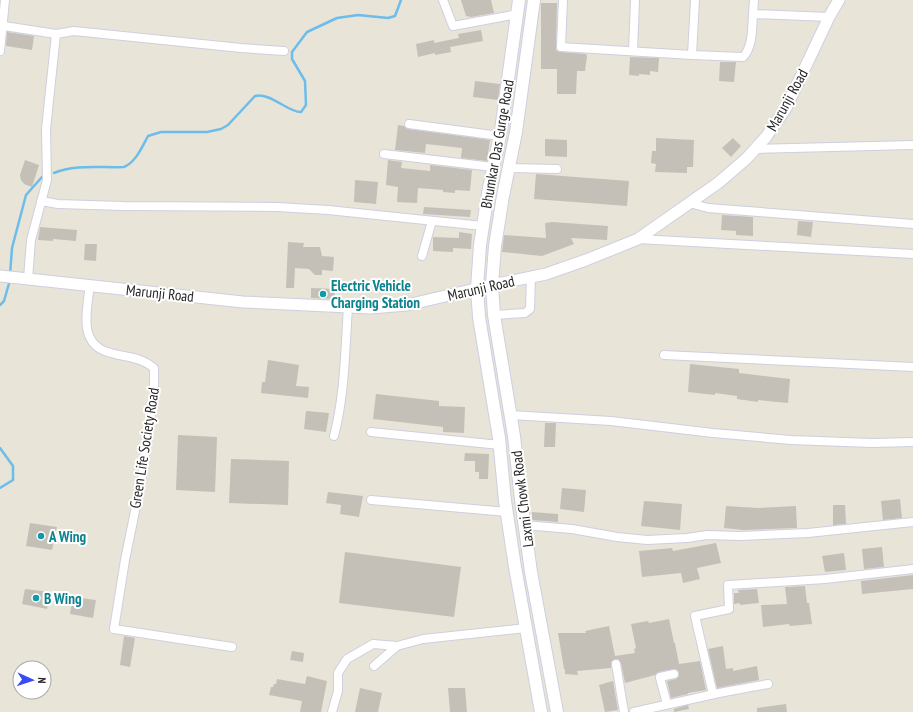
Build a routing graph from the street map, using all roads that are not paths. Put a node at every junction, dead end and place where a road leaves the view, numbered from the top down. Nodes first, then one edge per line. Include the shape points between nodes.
1 (5, 0) edge
2 (443, 0) edge
3 (519, 0) edge
4 (534, 0) edge
5 (563, 0) edge
6 (635, 0) edge
7 (695, 0) edge
8 (754, 0) edge
9 (839, 0) edge
10 (754, 14) junction
11 (829, 17) junction
12 (517, 18) junction
13 (531, 23) junction
14 (4, 26) junction
15 (56, 34) junction
16 (284, 51) dead end
17 (633, 51) junction
18 (0, 52) edge
19 (692, 54) junction
20 (409, 124) dead end
21 (500, 136) junction
22 (515, 138) junction
23 (913, 145) edge
24 (755, 149) junction
25 (384, 154) dead end
26 (493, 167) junction
27 (509, 168) junction
28 (557, 169) dead end
29 (41, 201) junction
30 (689, 203) junction
31 (432, 221) junction
32 (913, 224) edge
33 (483, 226) junction
34 (638, 239) junction
35 (913, 254) edge
36 (422, 256) dead end
37 (0, 276) edge
38 (531, 277) junction
39 (23, 278) junction
40 (90, 285) junction
41 (492, 285) junction
42 (477, 288) junction
43 (348, 307) junction
44 (494, 315) junction
45 (664, 355) dead end
46 (913, 367) edge
47 (511, 415) junction
48 (371, 432) dead end
49 (334, 436) dead end
50 (913, 442) edge
51 (500, 445) junction
52 (371, 500) dead end
53 (507, 512) junction
54 (913, 522) edge
55 (525, 528) junction
56 (510, 531) junction
57 (913, 569) edge
58 (526, 628) junction
59 (397, 646) junction
60 (232, 647) dead end
61 (616, 664) dead end
62 (374, 666) dead end
63 (674, 674) dead end
64 (768, 684) dead end
65 (713, 694) junction
66 (667, 704) junction
67 (332, 712) edge
68 (541, 712) edge
69 (557, 712) edge
70 (624, 712) edge
71 (634, 712) edge

1 - 14 street
2 - 12 street via 453,26
3 - 12 main road, Bhumkar Das Gurge Road
4 - 13 main road, Bhumkar Das Gurge Road
5 - 17 street via 561,47
6 - 17 street
7 - 19 street
8 - 10 street
9 - 11 street, Marunji Road
10 - 11 street
10 - 19 street via 750,46 743,57
11 - 24 street, Marunji Road via 786,108
12 - 13 main road
12 - 21 main road, Bhumkar Das Gurge Road
13 - 22 main road, Bhumkar Das Gurge Road
14 - 15 street
14 - 18 street
15 - 16 street via 74,31
15 - 29 street via 46,129 47,180
17 - 19 street
20 - 21 street
21 - 22 main road
21 - 26 main road, Bhumkar Das Gurge Road
22 - 27 main road, Bhumkar Das Gurge Road
23 - 24 street
24 - 30 street, Marunji Road via 718,183
25 - 26 street
26 - 33 main road, Bhumkar Das Gurge Road
27 - 28 street
27 - 41 main road, Bhumkar Das Gurge Road via 495,246
29 - 31 street via 123,206 277,207
29 - 39 street
30 - 32 street via 708,208
30 - 34 street, Marunji Road
31 - 33 street
31 - 36 street
33 - 42 main road, Bhumkar Das Gurge Road
34 - 35 street
34 - 38 street, Marunji Road via 586,260
37 - 39 street, Marunji Road
38 - 41 street, Marunji Road
38 - 44 street via 530,309 525,313
39 - 40 street, Marunji Road
40 - 43 street, Marunji Road via 244,302
40 - 60 street, Green Life Society Road via 86,316 90,340 109,353 145,361 154,368 155,379 142,477 114,629
41 - 42 street, Marunji Road
41 - 44 main road, Laxmi Chowk Road
42 - 43 street, Marunji Road via 407,306
42 - 51 main road, Laxmi Chowk Road via 479,317
43 - 49 street via 342,398
44 - 47 main road, Laxmi Chowk Road
45 - 46 street
47 - 50 street via 611,421 791,440
47 - 55 main road, Laxmi Chowk Road
48 - 51 street
51 - 53 main road, Laxmi Chowk Road
52 - 53 street
53 - 56 main road, Laxmi Chowk Road
54 - 55 street via 808,533 740,536 712,534 647,540 572,529
55 - 56 main road
55 - 69 main road, Laxmi Chowk Road
56 - 58 main road, Laxmi Chowk Road
57 - 65 street via 825,579 728,585 730,610 695,616
58 - 59 street via 423,639
58 - 68 main road, Laxmi Chowk Road
59 - 62 street
59 - 67 street via 373,644 347,659 338,672 338,691
61 - 70 street
63 - 66 street via 660,677
64 - 65 street
65 - 66 street
66 - 71 street

